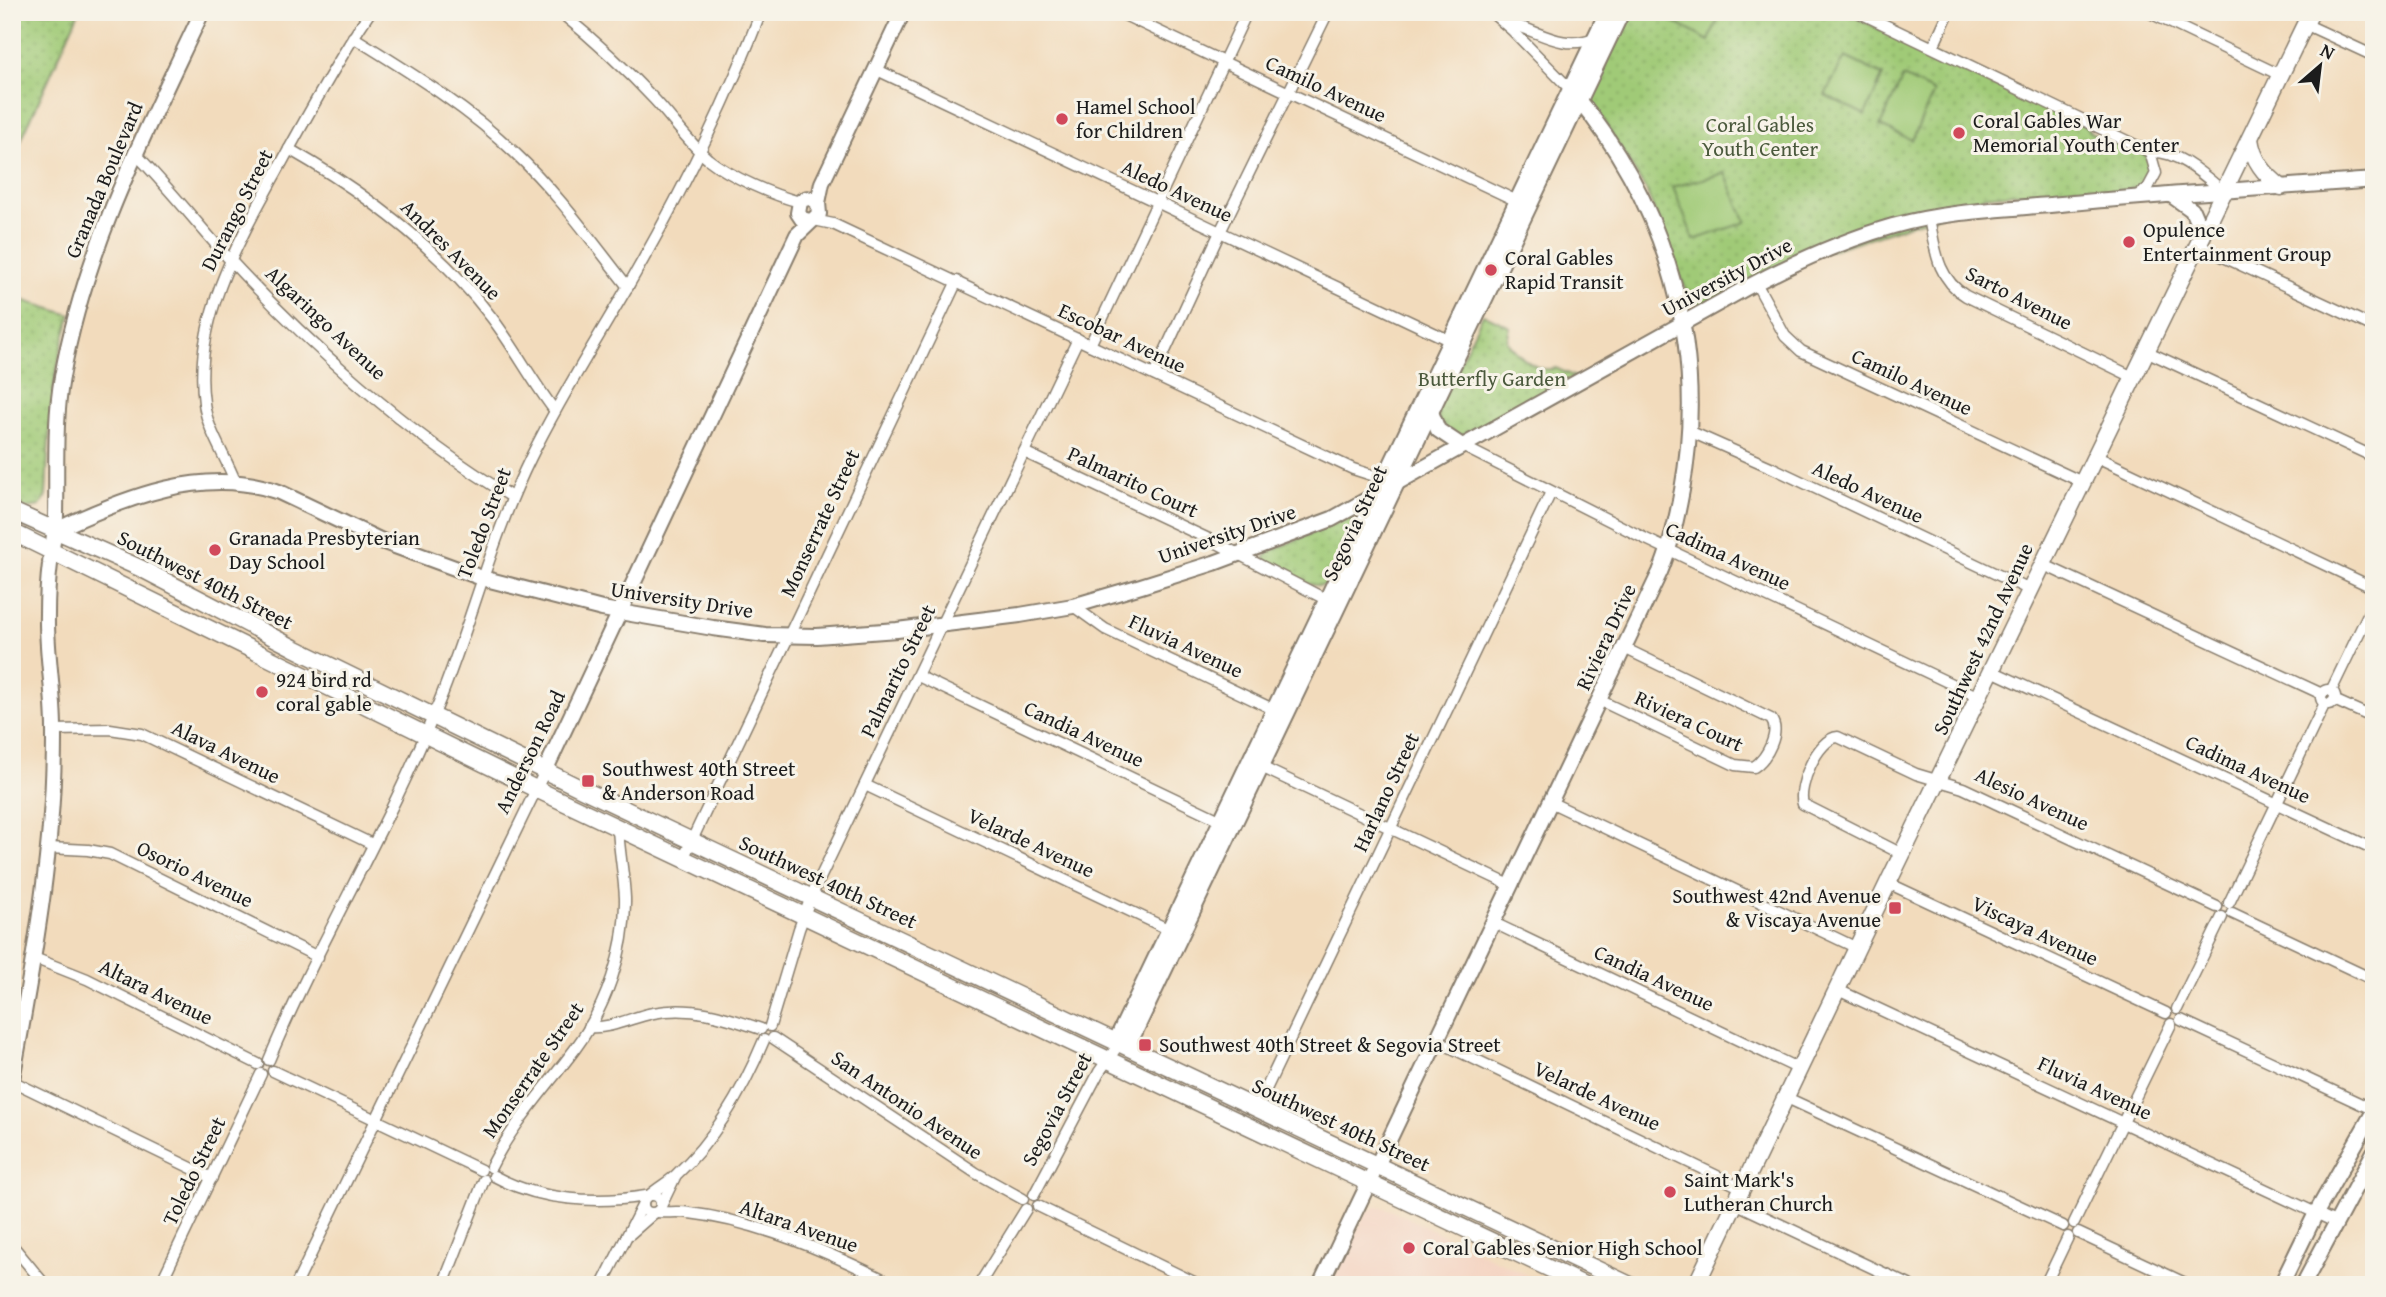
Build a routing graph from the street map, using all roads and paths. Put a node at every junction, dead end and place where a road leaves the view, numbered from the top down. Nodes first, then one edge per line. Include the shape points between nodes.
1 (202, 12) edge
2 (370, 12) edge
3 (560, 12) edge
4 (761, 12) edge
5 (902, 12) edge
6 (1118, 12) edge
7 (1247, 12) edge
8 (1328, 12) edge
9 (1491, 12) edge
10 (1607, 12) edge
11 (1622, 12) edge
12 (1858, 12) edge
13 (1949, 12) edge
14 (2148, 12) edge
15 (2308, 18) edge
16 (1505, 23) junction
17 (353, 37) junction
18 (1594, 38) junction
19 (1933, 47) junction
20 (2374, 56) edge
21 (1224, 63) junction
22 (875, 69) junction
23 (2280, 75) junction
24 (1289, 94) junction
25 (1575, 95) junction
26 (2250, 139) junction
27 (289, 149) junction
28 (701, 152) junction
29 (2150, 152) junction
30 (135, 153) junction
31 (2374, 180) edge
32 (2281, 187) junction
33 (2224, 192) junction
34 (2171, 195) junction
35 (2137, 197) junction
36 (1517, 201) junction
37 (1157, 202) junction
38 (808, 210) junction
39 (1929, 218) junction
40 (1220, 232) junction
41 (2200, 240) junction
42 (231, 260) junction
43 (957, 281) junction
44 (1756, 283) junction
45 (628, 287) junction
46 (1684, 324) junction
47 (2374, 327) edge
48 (1078, 339) junction
49 (1457, 344) junction
50 (1090, 345) junction
51 (2146, 351) junction
52 (1154, 374) junction
53 (2133, 377) junction
54 (555, 411) junction
55 (1431, 412) junction
56 (1689, 431) junction
57 (1462, 446) junction
58 (1024, 452) junction
59 (2095, 456) junction
60 (2374, 457) edge
61 (1391, 480) junction
62 (235, 481) junction
63 (2082, 482) junction
64 (1551, 492) junction
65 (1376, 495) junction
66 (512, 497) junction
67 (12, 511) edge
68 (56, 530) junction
69 (12, 532) edge
70 (1668, 549) junction
71 (51, 552) junction
72 (1237, 554) junction
73 (2042, 564) junction
74 (482, 578) junction
75 (2374, 588) edge
76 (2030, 590) junction
77 (2374, 602) edge
78 (1332, 603) junction
79 (1073, 606) junction
80 (619, 612) junction
81 (942, 625) junction
82 (788, 636) junction
83 (1624, 648) junction
84 (1992, 671) junction
85 (918, 676) junction
86 (1979, 697) junction
87 (2328, 697) junction
88 (1599, 700) junction
89 (1280, 712) junction
90 (433, 716) junction
91 (2374, 718) edge
92 (54, 730) junction
93 (425, 735) junction
94 (1255, 764) junction
95 (545, 771) junction
96 (1939, 781) junction
97 (865, 785) junction
98 (536, 789) junction
99 (1550, 802) junction
100 (2277, 804) junction
101 (1227, 823) junction
102 (618, 828) junction
103 (1390, 828) junction
104 (692, 840) junction
105 (372, 844) junction
106 (49, 848) junction
107 (2374, 849) edge
108 (1902, 854) junction
109 (683, 859) junction
110 (1888, 883) junction
111 (1510, 885) junction
112 (811, 897) junction
113 (2225, 910) junction
114 (803, 916) junction
115 (1492, 922) junction
116 (1175, 932) junction
117 (1857, 948) junction
118 (318, 957) junction
119 (34, 958) junction
120 (2374, 980) edge
121 (1838, 990) junction
122 (2174, 1016) junction
123 (589, 1027) junction
124 (765, 1027) junction
125 (768, 1039) junction
126 (1435, 1040) junction
127 (1119, 1044) junction
128 (1107, 1060) junction
129 (263, 1066) junction
130 (1799, 1069) junction
131 (12, 1080) edge
132 (1786, 1097) junction
133 (1257, 1108) junction
134 (2374, 1111) edge
135 (375, 1121) junction
136 (2123, 1123) junction
137 (2374, 1152) edge
138 (1376, 1165) junction
139 (487, 1173) junction
140 (676, 1176) junction
141 (212, 1178) junction
142 (1368, 1182) junction
143 (1742, 1188) junction
144 (1036, 1200) junction
145 (1735, 1203) junction
146 (652, 1204) junction
147 (1025, 1204) junction
148 (2316, 1213) junction
149 (2335, 1222) junction
150 (2073, 1231) junction
151 (627, 1236) junction
152 (12, 1245) edge
153 (45, 1285) edge
154 (160, 1285) edge
155 (296, 1285) edge
156 (443, 1285) edge
157 (602, 1285) edge
158 (895, 1285) edge
159 (979, 1285) edge
160 (1200, 1285) edge
161 (1320, 1285) edge
162 (1584, 1285) edge
163 (1630, 1285) edge
164 (1696, 1285) edge
165 (1909, 1285) edge
166 (2045, 1285) edge
167 (2189, 1285) edge
168 (2281, 1285) edge
169 (2303, 1285) edge

1 - 30 street, Granada Boulevard
2 - 17 street, Durango Street
3 - 28 street, Escobar Avenue via 641,85
4 - 28 street, Toledo Street
5 - 22 street
6 - 21 street, Camilo Avenue
7 - 21 street
8 - 24 street
9 - 16 street, Riviera Drive
10 - 18 street, Segovia Street
11 - 25 street, Segovia Street
12 - 19 street
13 - 19 street
14 - 23 street
15 - 20 street
15 - 23 main road, Southwest 42nd Avenue
16 - 18 street via 1569,44
16 - 25 street, Riviera Drive
17 - 27 street, Durango Street
17 - 45 street via 432,86 512,149 568,208
18 - 25 street, Segovia Street
19 - 29 street
21 - 24 street, Camilo Avenue
21 - 37 street
22 - 37 street, Aledo Avenue
22 - 38 street
23 - 26 main road, Southwest 42nd Avenue
24 - 36 street, Camilo Avenue
24 - 40 street
25 - 36 street, Segovia Street
25 - 46 street, Riviera Drive via 1620,157 1649,212
25 - 49 street, Segovia Street
26 - 32 main road via 2261,169
26 - 33 main road, Southwest 42nd Avenue
27 - 42 street, Durango Street
27 - 54 street, Andres Avenue via 360,192 434,255 493,319
28 - 38 street, Escobar Avenue via 721,167
28 - 45 street, Toledo Street
29 - 33 street via 2160,151 2198,169
29 - 35 street via 2157,173
30 - 42 street, Algaringo Avenue
30 - 68 street, Granada Boulevard via 90,267 64,369 58,413
31 - 32 street, University Drive
32 - 33 street, University Drive
33 - 34 street, University Drive
33 - 41 main road, Southwest 42nd Avenue
34 - 35 street, University Drive
34 - 41 street via 2192,210
35 - 39 street, University Drive
36 - 49 street, Segovia Street
37 - 40 street, Aledo Avenue
37 - 50 street
38 - 43 street, Escobar Avenue
38 - 80 street, Anderson Road
39 - 44 street, University Drive via 1838,245
39 - 53 street, Sarto Avenue via 1942,274 1952,287
40 - 49 street, Aledo Avenue
40 - 52 street
41 - 47 street
41 - 51 main road, Southwest 42nd Avenue
42 - 62 street, Durango Street via 211,321 202,388 209,424
42 - 66 street, Algaringo Avenue via 373,395
43 - 48 street, Escobar Avenue
43 - 82 street, Monserrate Street
44 - 46 street, University Drive
44 - 63 street, Camilo Avenue via 1786,336 1801,351
45 - 54 street, Toledo Street
46 - 56 street, Riviera Drive via 1690,376
46 - 57 street, University Drive
48 - 50 street, Escobar Avenue
48 - 58 street, Palmarito Street
49 - 55 street, Segovia Street
49 - 61 street, Segovia Street
50 - 52 street, Escobar Avenue
51 - 53 main road, Southwest 42nd Avenue
51 - 60 street
52 - 61 street, Escobar Avenue via 1353,469
53 - 59 main road, Southwest 42nd Avenue
54 - 66 street, Toledo Street
55 - 57 street via 1438,430
55 - 61 street, Segovia Street
56 - 70 street, Riviera Drive via 1682,492
56 - 76 street, Aledo Avenue
57 - 61 street, University Drive
57 - 64 street, Cadima Avenue
58 - 72 street, Palmarito Court
58 - 81 street, Palmarito Street
59 - 63 main road, Southwest 42nd Avenue
59 - 75 street
61 - 65 street, University Drive
61 - 78 street, Segovia Street
62 - 68 street, University Drive via 200,482 111,505
62 - 74 street, University Drive via 279,492 384,542
63 - 73 main road, Southwest 42nd Avenue
64 - 70 street, Cadima Avenue
64 - 103 street, Harlano Street
65 - 72 street, University Drive via 1356,508
65 - 78 street, Segovia Street
66 - 74 street, Toledo Street
67 - 68 main road, Southwest 40th Street
68 - 71 street, Granada Boulevard
68 - 90 main road, Southwest 40th Street
69 - 71 main road, Southwest 40th Street
70 - 83 street, Riviera Drive
70 - 86 street, Cadima Avenue
71 - 92 street, Granada Boulevard via 47,616
71 - 93 main road, Southwest 40th Street
72 - 78 street, Palmarito Court
72 - 79 street, University Drive
73 - 76 main road, Southwest 42nd Avenue
73 - 87 street
74 - 80 street, University Drive
74 - 90 street, Toledo Street
76 - 84 main road, Southwest 42nd Avenue
77 - 87 street
78 - 89 street, Segovia Street
79 - 81 street, University Drive
79 - 89 street, Fluvia Avenue via 1105,629
80 - 82 street, University Drive
80 - 95 street, Anderson Road
81 - 82 street, University Drive
81 - 85 street, Palmarito Street
82 - 104 street, Monserrate Street
83 - 88 street, Riviera Drive
83 - 88 street, Riviera Court via 1770,719 1775,732 1765,754 1754,767 1735,765
84 - 86 main road, Southwest 42nd Avenue
84 - 100 street, Cadima Avenue
85 - 97 street, Palmarito Street
85 - 101 street, Candia Avenue
86 - 96 main road, Southwest 42nd Avenue
87 - 91 street
87 - 100 street
88 - 99 street, Riviera Drive
89 - 94 street, Segovia Street
90 - 93 street, Toledo Street
90 - 95 main road, Southwest 40th Street
92 - 105 street, Alava Avenue via 110,729 142,734
92 - 106 street, Granada Boulevard
93 - 98 main road, Southwest 40th Street
93 - 105 street, Toledo Street
94 - 101 street, Segovia Street
94 - 103 street
95 - 98 street, Anderson Road
95 - 104 main road, Southwest 40th Street
96 - 108 main road, Southwest 42nd Avenue
96 - 108 street, Alesio Avenue via 1833,737 1808,772 1801,790 1802,801 1810,809
96 - 113 street, Alesio Avenue
97 - 112 street, Palmarito Street
97 - 116 street, Velarde Avenue
98 - 102 main road, Southwest 40th Street
98 - 135 street, Anderson Road
99 - 111 street, Riviera Drive
99 - 117 street
100 - 107 street, Cadima Avenue
100 - 113 street
101 - 116 street, Segovia Street
102 - 109 main road, Southwest 40th Street
102 - 123 street, Monserrate Street via 625,898 622,937 608,986
103 - 111 street
103 - 133 street, Harlano Street
104 - 109 street, Monserrate Street
104 - 112 main road, Southwest 40th Street
105 - 118 street, Toledo Street
106 - 118 street, Osorio Avenue via 110,854
106 - 119 street, Granada Boulevard
108 - 110 main road, Southwest 42nd Avenue
109 - 114 main road, Southwest 40th Street
110 - 117 main road, Southwest 42nd Avenue
110 - 122 street, Viscaya Avenue
111 - 115 street, Riviera Drive
112 - 114 street, Palmarito Street
112 - 127 main road, Southwest 40th Street
113 - 120 street, Alesio Avenue
113 - 122 street
114 - 124 street, Palmarito Street
114 - 128 main road, Southwest 40th Street
115 - 126 street, Riviera Drive
115 - 130 street, Candia Avenue
116 - 127 street, Segovia Street via 1131,1040
117 - 121 main road, Southwest 42nd Avenue
118 - 129 street, Toledo Street
119 - 129 street, Altara Avenue
119 - 131 street, Granada Boulevard
121 - 130 main road, Southwest 42nd Avenue
121 - 136 street, Fluvia Avenue
122 - 134 street, Viscaya Avenue
122 - 136 street
123 - 124 street via 681,1010
123 - 139 street, Monserrate Street via 525,1112
124 - 125 street via 774,1031
125 - 140 street via 717,1125
125 - 147 street, San Antonio Avenue
126 - 138 street, Riviera Drive
126 - 143 street, Velarde Avenue
127 - 128 street, Segovia Street
127 - 133 main road, Southwest 40th Street
128 - 142 main road, Southwest 40th Street
128 - 144 street, Segovia Street
129 - 135 street, Altara Avenue via 268,1075 273,1071
129 - 141 street, Toledo Street
130 - 132 main road, Southwest 42nd Avenue
131 - 141 street
132 - 143 main road, Southwest 42nd Avenue
132 - 150 street via 2063,1226 2063,1231
133 - 138 main road, Southwest 40th Street
134 - 148 street
135 - 139 street, Altara Avenue
135 - 155 street, Anderson Road
136 - 148 street, Fluvia Avenue
136 - 150 street
137 - 149 street
138 - 142 street, Riviera Drive
138 - 163 main road, Southwest 40th Street
139 - 146 street, Altara Avenue via 550,1195
139 - 156 street, Monserrate Street
140 - 146 street
140 - 146 street
141 - 154 street, Toledo Street
142 - 161 street, Riviera Drive
142 - 162 main road, Southwest 40th Street
143 - 145 main road, Southwest 42nd Avenue
144 - 147 street via 1033,1210
144 - 160 street
145 - 164 main road, Southwest 42nd Avenue
145 - 165 street
146 - 151 street
146 - 151 street
146 - 158 street, Altara Avenue via 782,1236
147 - 159 street
148 - 149 street, Fluvia Avenue
148 - 168 street
149 - 169 street
150 - 166 street
150 - 167 street
151 - 157 street
152 - 153 street

